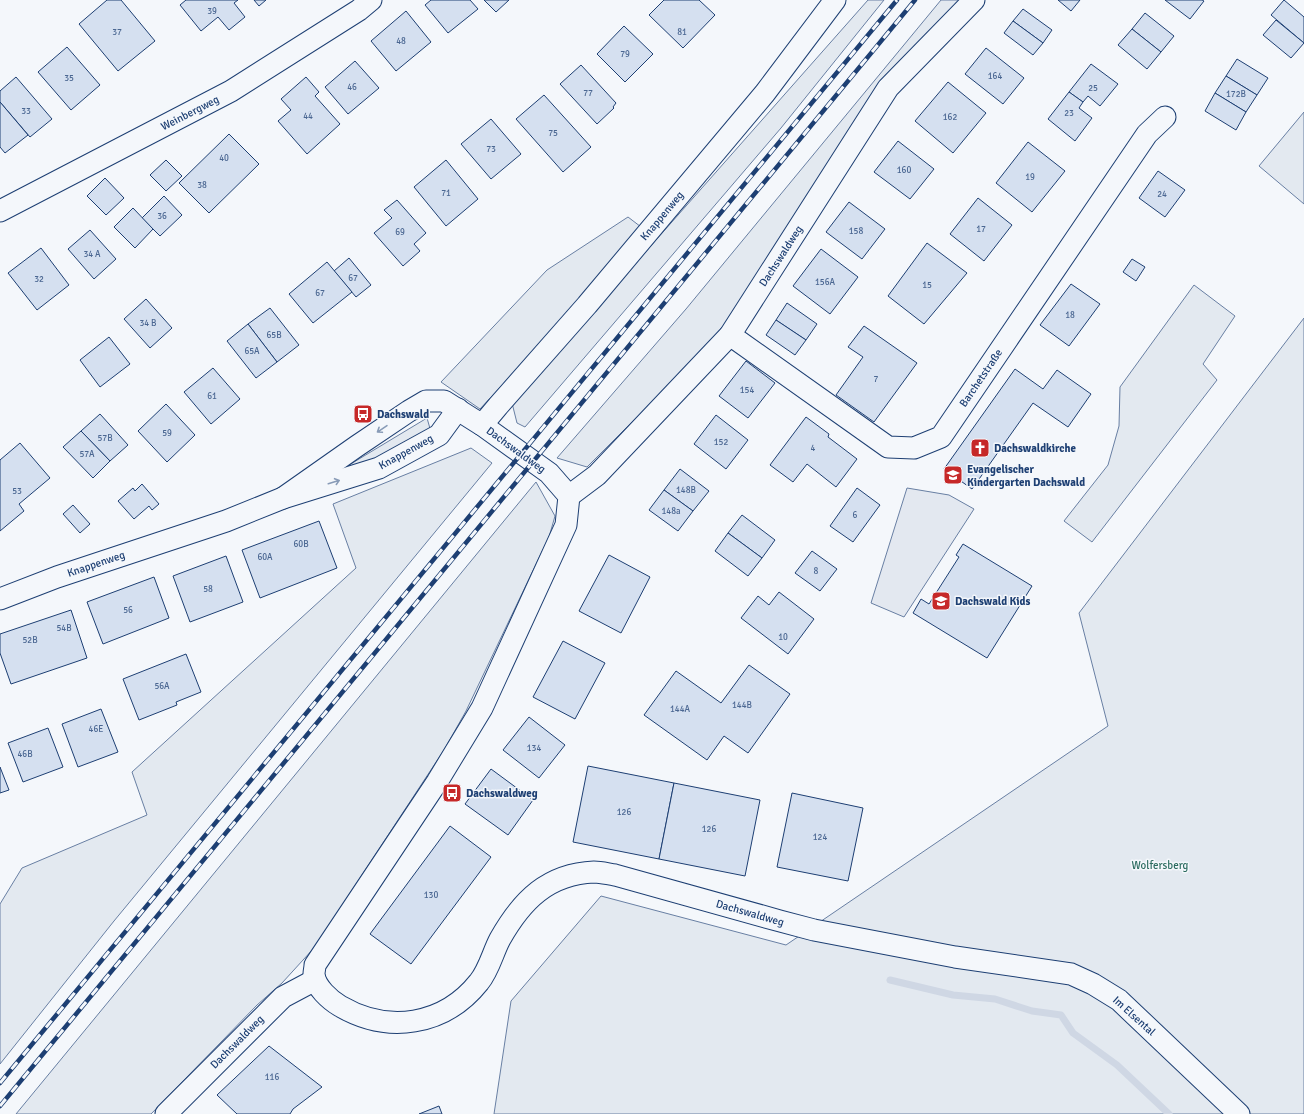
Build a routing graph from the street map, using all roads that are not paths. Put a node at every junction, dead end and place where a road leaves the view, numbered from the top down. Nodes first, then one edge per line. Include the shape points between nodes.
1 (370, 0) edge
2 (835, 0) edge
3 (974, 0) edge
4 (1165, 117) dead end
5 (0, 211) edge
6 (730, 335) junction
7 (458, 409) junction
8 (482, 425) junction
9 (569, 496) junction
10 (283, 498) junction
11 (0, 599) edge
12 (909, 947) joint
13 (315, 980) junction
14 (166, 1114) edge
15 (1239, 1114) edge

1 - 5 street, Weinbergweg via 359,10 231,92
2 - 8 street, Knappenweg via 765,93 587,305
3 - 6 street, Dachswaldweg via 888,88
4 - 6 street, Barchetstraße via 1147,134 941,436 914,448 888,447
6 - 9 street, Dachswaldweg via 597,475
7 - 8 street, Dachswaldweg
10 -> 7 street, Knappenweg via 379,468 439,435
7 -> 10 street, Knappenweg via 444,401 426,401 356,446
8 - 9 street, Dachswaldweg via 549,473
9 - 13 street via 566,525 482,708 437,782 315,965
10 - 11 street, Knappenweg via 226,521 57,577
12 - 13 street, Dachswaldweg via 780,922 615,875 596,872 557,879 540,889 514,916 480,981 451,1008 425,1019 390,1022 360,1016 338,1005 323,992
12 - 15 street, Im Elsental via 955,957 1071,974 1093,984 1119,1000
13 - 14 street, Dachswaldweg via 283,997

